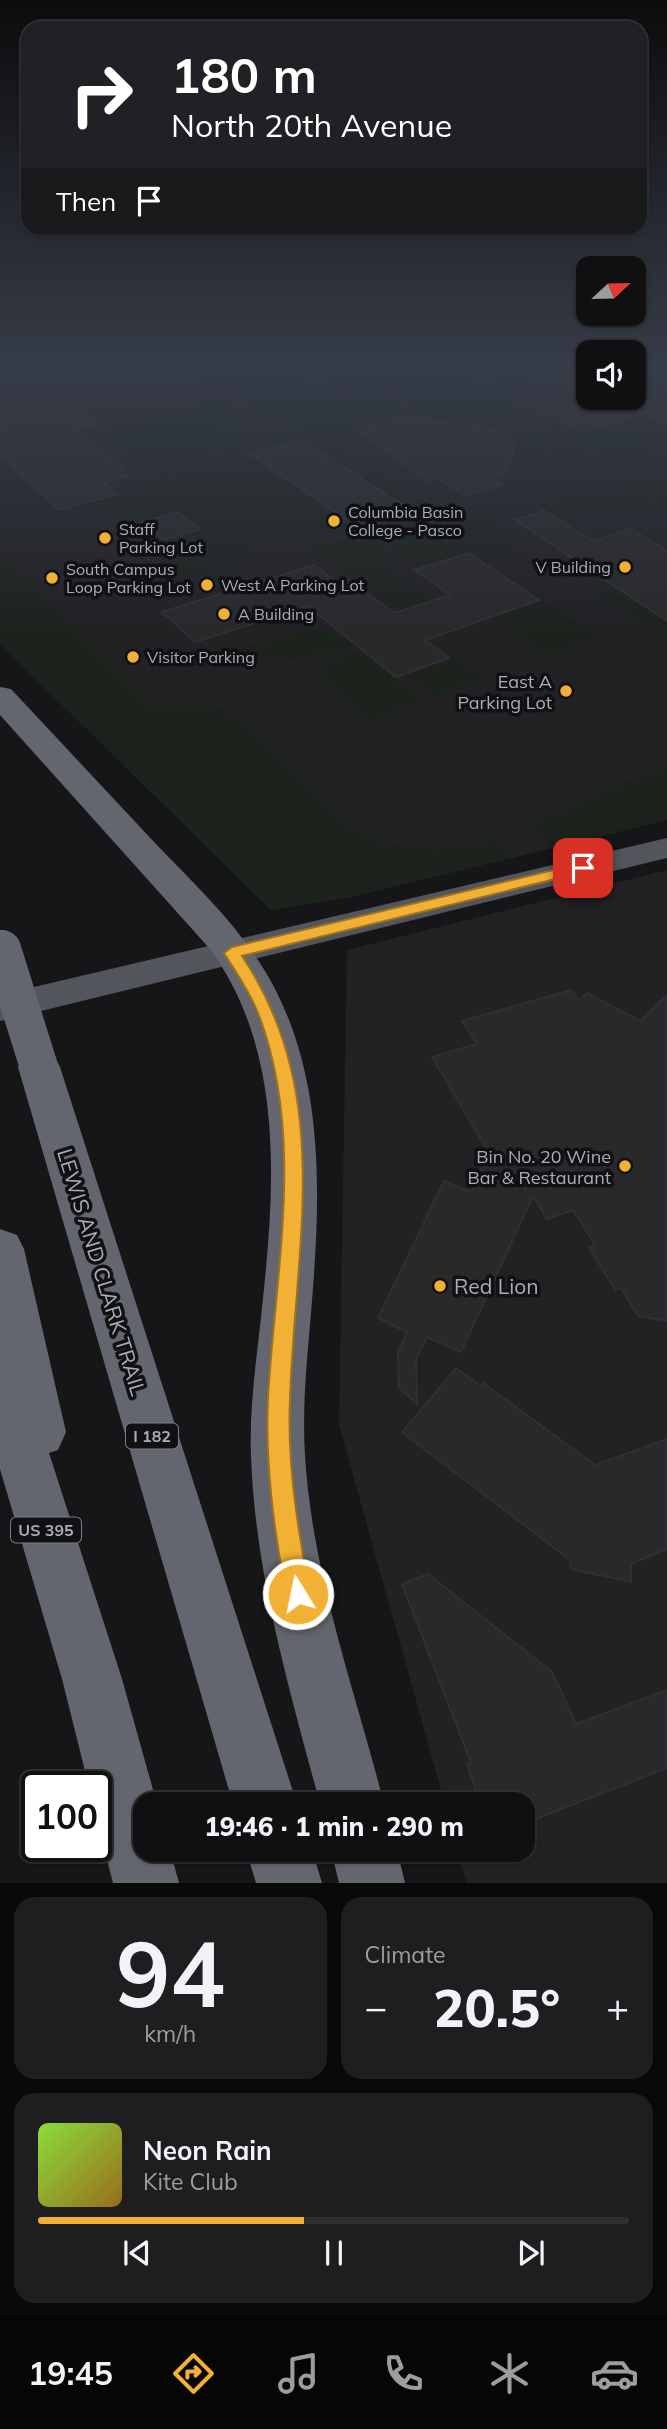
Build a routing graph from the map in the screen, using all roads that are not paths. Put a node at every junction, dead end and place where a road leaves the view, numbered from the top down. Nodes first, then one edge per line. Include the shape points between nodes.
1 (0, 696) edge
2 (667, 848) edge
3 (1, 945) edge
4 (232, 953) junction
5 (0, 1009) edge
6 (0, 1249) edge
7 (0, 1381) edge
8 (92, 1679) junction
9 (261, 1792) edge
10 (349, 1792) edge
11 (283, 1862) edge
12 (367, 1862) edge
13 (146, 1883) edge
14 (289, 1883) edge
15 (372, 1883) edge

1 - 4 highway
2 - 4 main road
3 - 9 highway, LEWIS AND CLARK TRAIL / I 182, bridge
4 - 5 main road
4 - 10 highway via 255,987 286,1077 294,1170 278,1455 298,1594
6 - 8 highway
7 - 8 highway, US 395
8 - 13 highway
11 - 14 highway
12 - 15 highway

